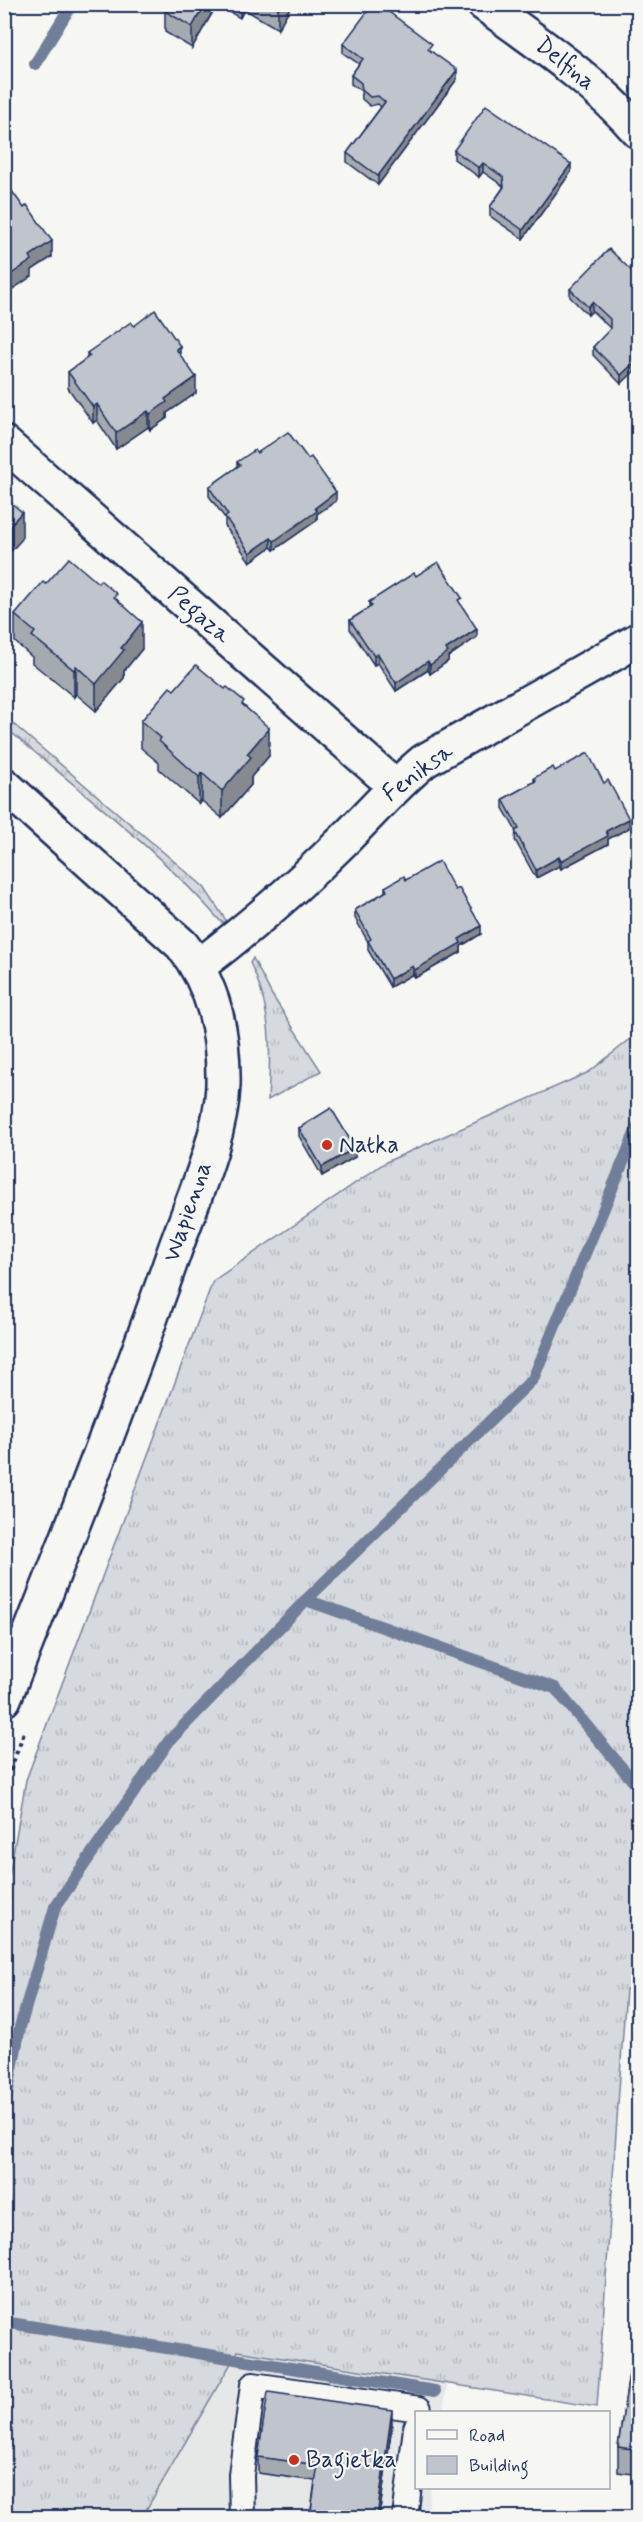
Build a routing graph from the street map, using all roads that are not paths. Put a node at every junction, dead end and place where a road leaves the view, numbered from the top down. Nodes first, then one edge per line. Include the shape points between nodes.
1 (484, 4) edge
2 (639, 130) edge
3 (4, 443) edge
4 (639, 640) edge
5 (4, 785) edge
6 (394, 785) junction
7 (199, 966) junction
8 (4, 1699) edge
9 (418, 2411) edge
10 (415, 2443) edge
11 (242, 2517) edge
12 (405, 2517) edge

1 - 2 street, Delfina via 570,65
3 - 6 street, Pegaza
4 - 6 street, Feniksa via 424,761
5 - 7 street, Wapienna via 182,945
6 - 7 street, Feniksa via 346,838 268,911
7 - 8 street, Wapienna via 210,990 222,1044 219,1122 97,1466
9 - 11 lane via 253,2385 241,2475
10 - 12 lane

